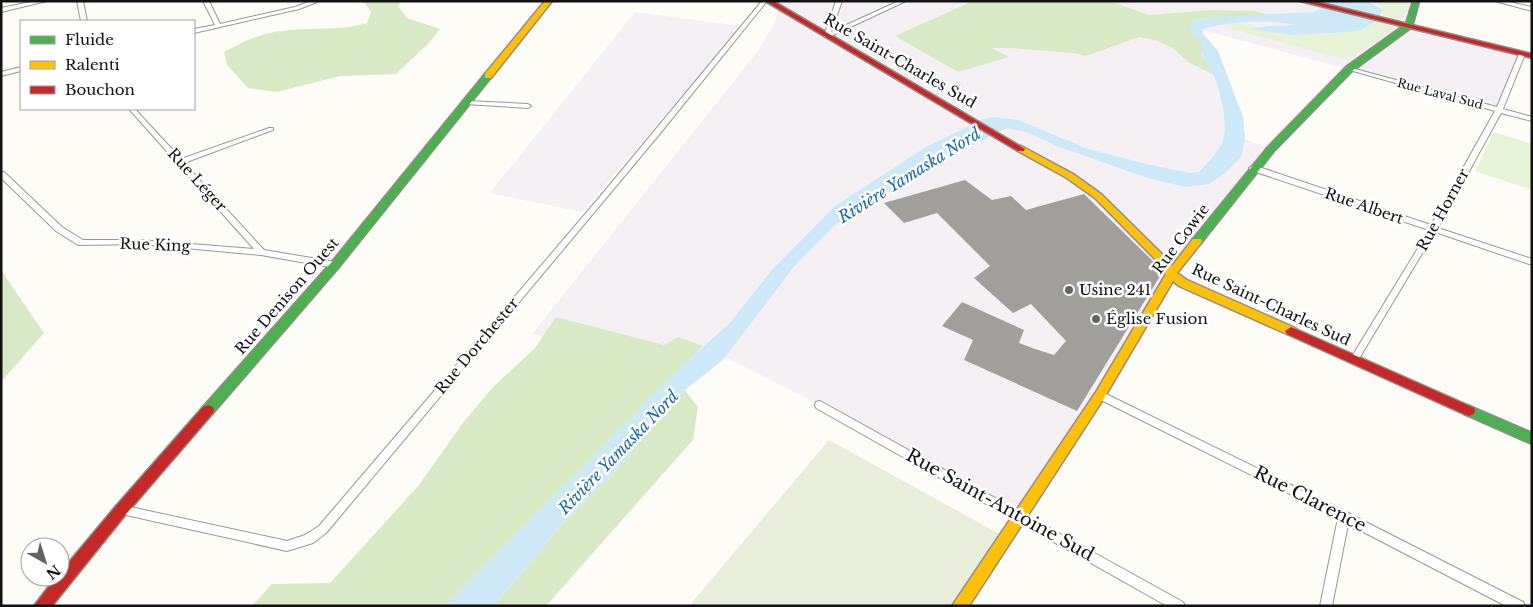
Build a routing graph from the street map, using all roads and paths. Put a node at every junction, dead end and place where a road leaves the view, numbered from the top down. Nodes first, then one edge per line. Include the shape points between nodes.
1 (45, 1) edge
2 (80, 1) edge
3 (206, 1) edge
4 (549, 1) edge
5 (767, 1) edge
6 (839, 1) edge
7 (904, 1) edge
8 (1304, 1) edge
9 (1416, 1) edge
10 (1497, 1) edge
11 (314, 2) edge
12 (1532, 9) edge
13 (1, 10) edge
14 (84, 20) edge
15 (218, 25) junction
16 (1403, 25) junction
17 (195, 31) edge
18 (827, 36) junction
19 (1527, 55) edge
20 (20, 69) edge
21 (1349, 69) junction
22 (1, 74) edge
23 (467, 103) junction
24 (528, 106) dead end
25 (133, 110) edge
26 (1499, 110) junction
27 (1532, 118) edge
28 (271, 129) dead end
29 (180, 162) junction
30 (1253, 168) junction
31 (1, 174) edge
32 (1434, 229) junction
33 (261, 252) junction
34 (1532, 262) edge
35 (335, 265) junction
36 (1171, 274) junction
37 (1354, 360) junction
38 (1100, 395) junction
39 (820, 405) dead end
40 (1532, 439) edge
41 (121, 510) junction
42 (1020, 516) junction
43 (1344, 516) junction
44 (42, 606) edge
45 (960, 606) edge
46 (1179, 606) edge
47 (1326, 606) edge
48 (1519, 606) edge

1 - 13 street
2 - 14 street
3 - 15 street
4 - 23 street, Rue Denison Ouest
5 - 18 street, Rue Saint-Charles Sud
5 - 41 street, Rue Dorchester via 323,529 309,539 287,546
6 - 18 street
7 - 18 street
8 - 16 street
9 - 16 street via 1412,20
10 - 12 street
11 - 15 street
15 - 17 street
16 - 19 street
16 - 21 street, Rue Cowie
18 - 36 street, Rue Saint-Charles Sud via 1070,176 1098,196 1164,262
19 - 26 street, Rue Horner
20 - 22 street
21 - 26 street, Rue Laval Sud
21 - 30 street, Rue Cowie
23 - 24 street
23 - 35 street, Rue Denison Ouest
25 - 29 street, Rue Léger
26 - 27 street, Rue Laval Sud
26 - 32 street, Rue Horner
28 - 29 street
29 - 33 street, Rue Léger
30 - 32 street, Rue Albert
30 - 36 street, Rue Cowie
31 - 33 street, Rue King via 59,229 81,243 140,242
32 - 34 street, Rue Albert
32 - 37 street, Rue Horner
33 - 35 street, Rue King
35 - 41 street, Rue Denison Ouest
36 - 37 street, Rue Saint-Charles Sud via 1183,283
36 - 38 street, Rue Cowie
37 - 40 street, Rue Saint-Charles Sud
38 - 42 street, Rue Cowie
38 - 43 street, Rue Clarence
39 - 42 street, Rue Saint-Antoine Sud
41 - 44 street, Rue Denison Ouest
42 - 45 street, Rue Cowie
42 - 46 street, Rue Saint-Antoine Sud
43 - 47 street
43 - 48 street, Rue Clarence

